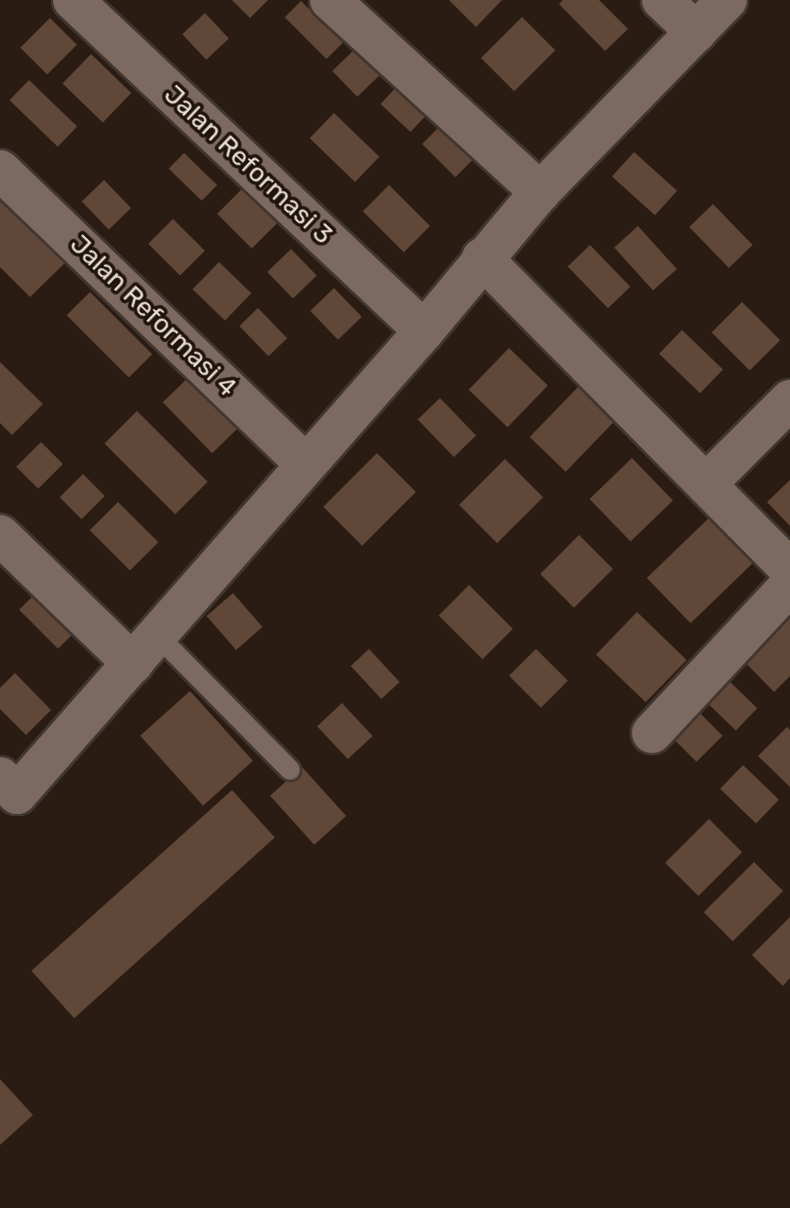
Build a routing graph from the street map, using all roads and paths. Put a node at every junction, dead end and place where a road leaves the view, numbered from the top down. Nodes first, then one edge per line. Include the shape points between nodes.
1 (73, 0) edge
2 (330, 0) edge
3 (662, 0) edge
4 (727, 0) edge
5 (696, 32) junction
6 (0, 170) edge
7 (540, 192) junction
8 (482, 258) junction
9 (424, 331) junction
10 (790, 400) edge
11 (305, 463) junction
12 (706, 484) junction
13 (0, 535) edge
14 (790, 569) edge
15 (790, 585) edge
16 (146, 650) junction
17 (652, 733) dead end
18 (290, 770) dead end
19 (6, 795) edge

1 - 9 street, Jalan Reformasi 3
2 - 7 street
3 - 5 street
4 - 5 street
5 - 7 street
6 - 11 street, Jalan Reformasi 4
7 - 8 street
8 - 9 street
8 - 12 street
9 - 11 street
10 - 12 street
11 - 16 street
12 - 14 street
13 - 16 street
15 - 17 street
16 - 18 lane
16 - 19 street

